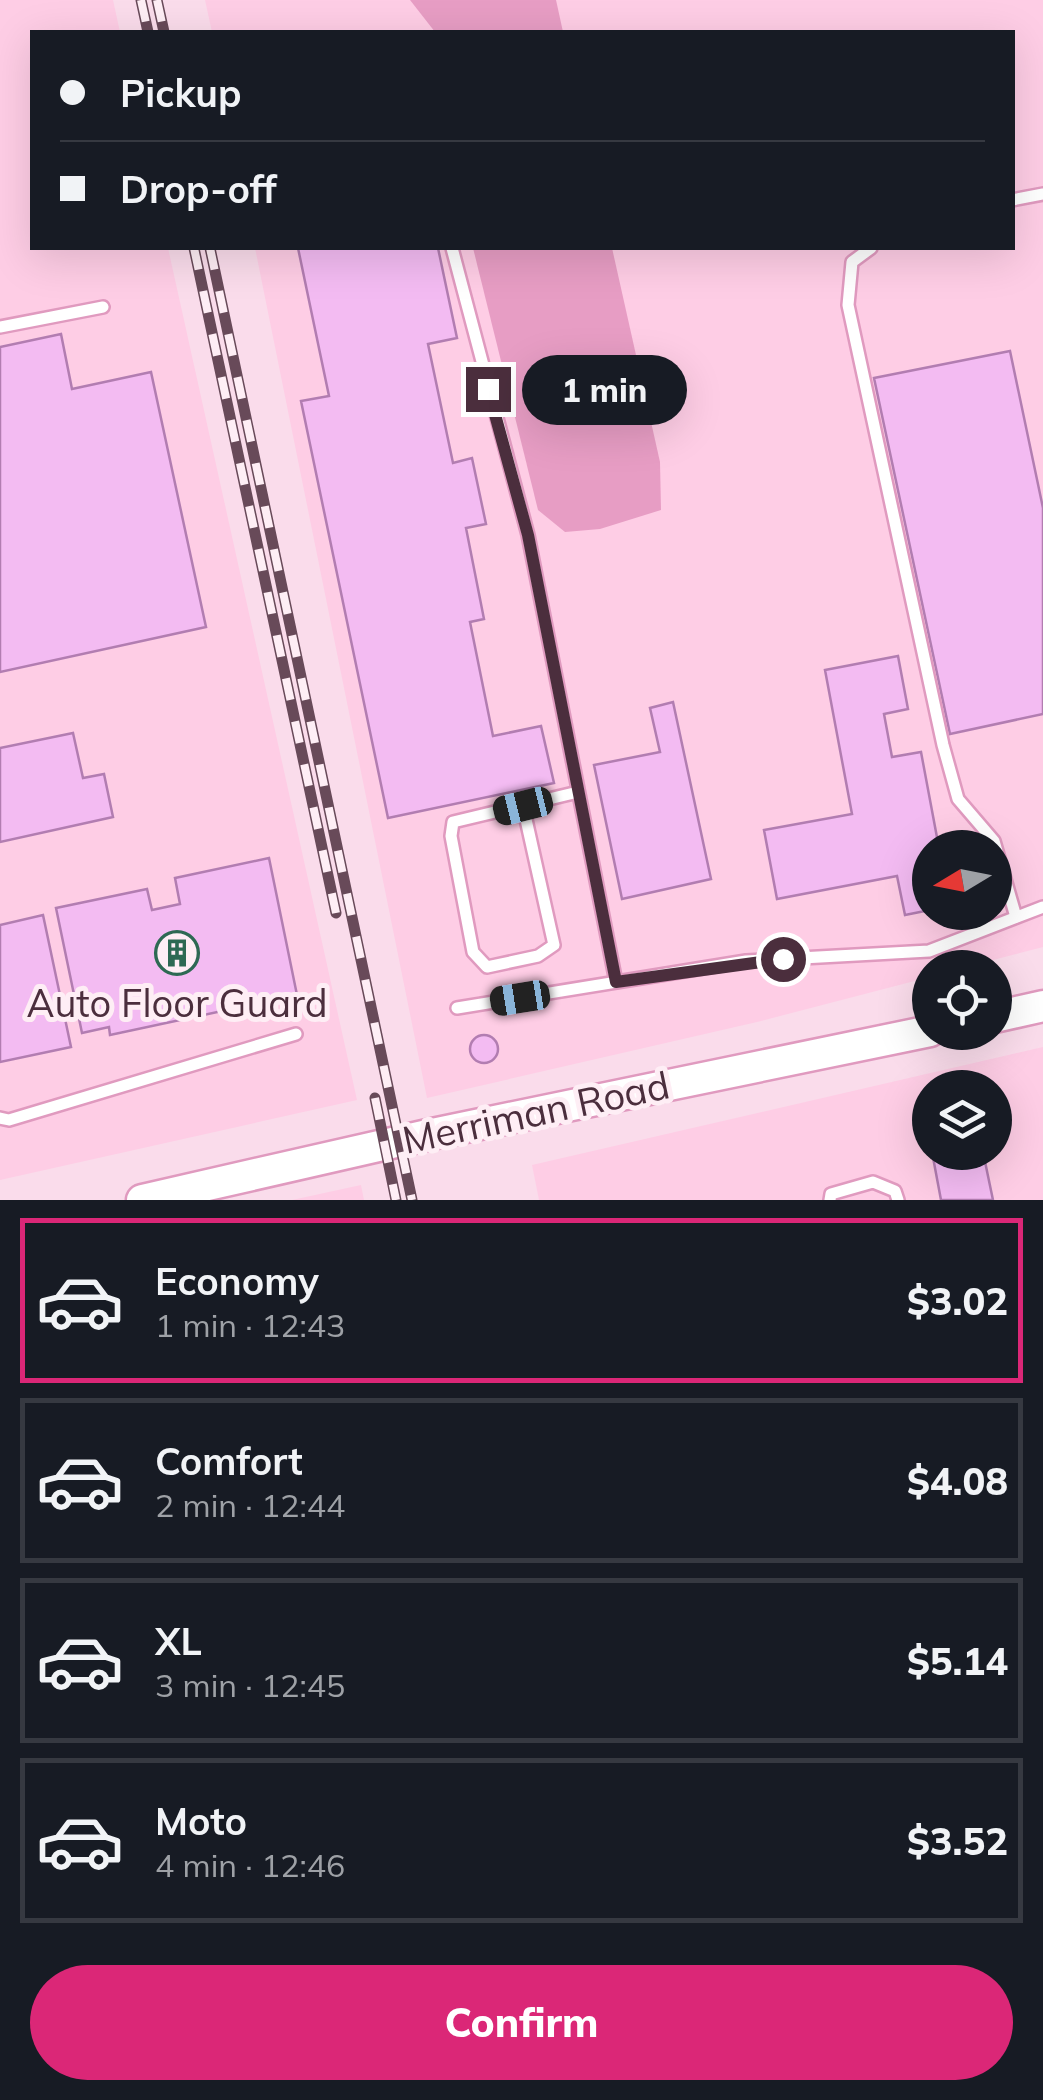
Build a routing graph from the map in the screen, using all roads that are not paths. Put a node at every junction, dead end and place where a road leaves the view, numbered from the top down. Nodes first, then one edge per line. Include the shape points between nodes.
1 (1043, 194) edge
2 (1015, 199) edge
3 (453, 250) edge
4 (868, 250) edge
5 (103, 308) dead end
6 (0, 326) edge
7 (578, 792) junction
8 (523, 806) junction
9 (1043, 907) edge
10 (1016, 917) junction
11 (616, 982) junction
12 (1043, 1006) edge
13 (457, 1008) dead end
14 (1012, 1013) edge
15 (296, 1034) dead end
16 (912, 1035) edge
17 (0, 1118) edge
18 (142, 1200) edge
19 (830, 1200) edge
20 (898, 1200) edge

1 - 2 lane
3 - 7 lane via 528,535
4 - 10 lane via 852,262 848,304 952,785 994,841
5 - 6 lane
7 - 8 lane
7 - 11 lane
8 - 8 lane via 453,822 473,952 487,967 538,956 554,945
9 - 10 lane
10 - 11 lane via 929,950 746,961
11 - 13 lane
12 - 14 main road
15 - 17 lane
16 - 18 main road, Merriman Road
19 - 20 lane via 831,1194 873,1182 895,1191

